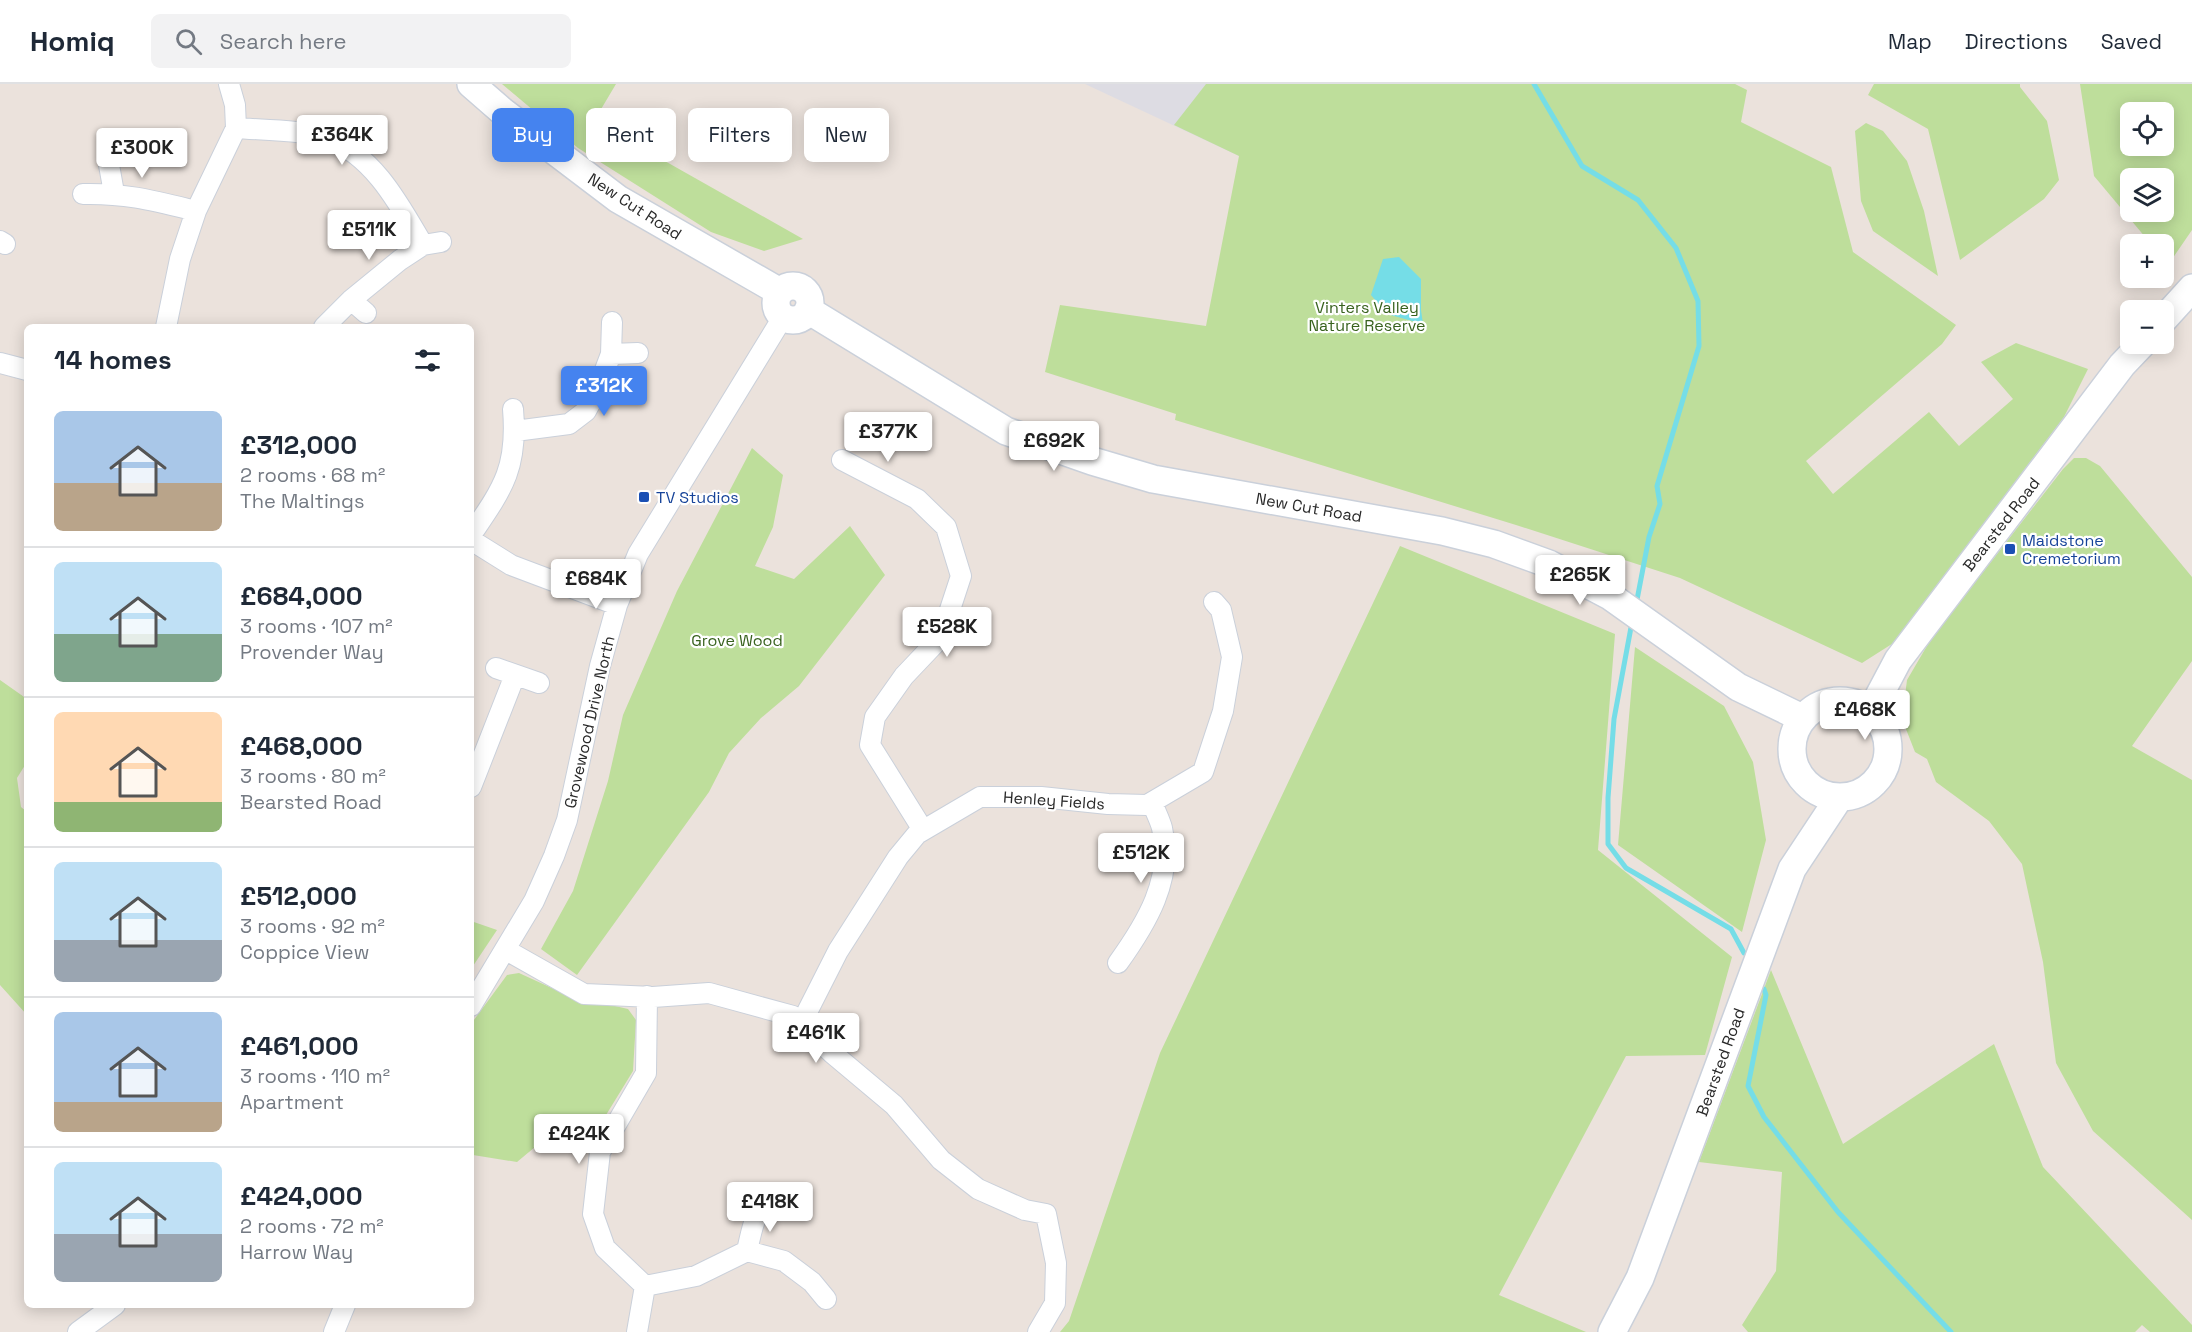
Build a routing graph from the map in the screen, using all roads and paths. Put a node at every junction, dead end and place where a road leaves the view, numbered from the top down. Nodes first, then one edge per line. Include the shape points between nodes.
1 (229, 84) edge
2 (471, 84) edge
3 (236, 128) junction
4 (109, 165) dead end
5 (114, 193) junction
6 (83, 194) dead end
7 (196, 211) junction
8 (2192, 288) edge
9 (351, 300) junction
10 (790, 306) junction
11 (2174, 308) edge
12 (366, 313) dead end
13 (612, 322) dead end
14 (167, 324) edge
15 (327, 324) edge
16 (638, 353) dead end
17 (611, 354) junction
18 (2132, 354) edge
19 (0, 363) edge
20 (24, 368) edge
21 (513, 409) dead end
22 (515, 431) junction
23 (842, 460) dead end
24 (474, 530) edge
25 (474, 542) edge
26 (1214, 602) dead end
27 (617, 605) junction
28 (496, 668) dead end
29 (515, 675) junction
30 (539, 683) dead end
31 (1871, 711) junction
32 (1802, 718) junction
33 (474, 775) edge
34 (1839, 798) junction
35 (1152, 802) junction
36 (923, 830) junction
37 (506, 950) junction
38 (1118, 963) dead end
39 (647, 996) junction
40 (474, 1001) edge
41 (801, 1024) junction
42 (765, 1201) dead end
43 (747, 1251) junction
44 (645, 1286) junction
45 (826, 1299) dead end
46 (111, 1308) edge
47 (344, 1308) edge
48 (78, 1332) edge
49 (334, 1332) edge
50 (637, 1332) edge
51 (1038, 1332) edge
52 (1612, 1332) edge

1 - 3 street
2 - 10 street, New Cut Road via 618,199
3 - 7 street
3 - 9 street via 326,137 354,150 432,243 400,260
4 - 5 street
5 - 6 street
5 - 7 street
7 - 14 street via 180,259
8 - 11 street
9 - 12 street
9 - 15 street
10 - 27 street, Grovewood Drive North via 638,554
10 - 32 street, New Cut Road via 1006,431 1092,461 1153,479 1442,531 1549,564 1610,596 1738,687
13 - 17 street
16 - 17 street
17 - 22 street via 586,411 569,424
18 - 31 street, Bearsted Road via 1898,660
19 - 20 street
21 - 22 street
22 - 24 street via 509,471
23 - 36 street via 917,499 946,527 961,576 941,637 904,676 875,717 870,745
25 - 27 street via 511,565
26 - 35 street, Henley Fields via 1221,610 1232,657 1223,711 1203,772
27 - 37 street, Grovewood Drive North via 567,820 534,901
28 - 29 street
29 - 30 street
29 - 33 street
31 - 32 street via 1835,700 1817,706
31 - 34 street via 1886,734 1887,762 1869,788
32 - 34 street via 1794,732 1793,762 1811,788
34 - 52 street, Bearsted Road via 1791,869 1640,1278
35 - 36 street, Henley Fields via 1108,804 1041,797 980,797
35 - 38 street via 1162,828 1166,862 1153,907
36 - 41 street, Henley Fields via 898,857 838,951
37 - 39 street via 584,994
37 - 40 street, Grovewood Drive North
39 - 41 street via 709,993 793,1016
39 - 44 street via 646,1074 600,1152 593,1214 605,1248
41 - 51 street via 894,1105 941,1160 978,1189 1025,1210 1046,1214 1056,1263 1055,1303
42 - 43 street via 756,1216
43 - 44 street via 696,1276
43 - 45 street via 784,1261 812,1282
44 - 50 street
46 - 48 street
47 - 49 street

